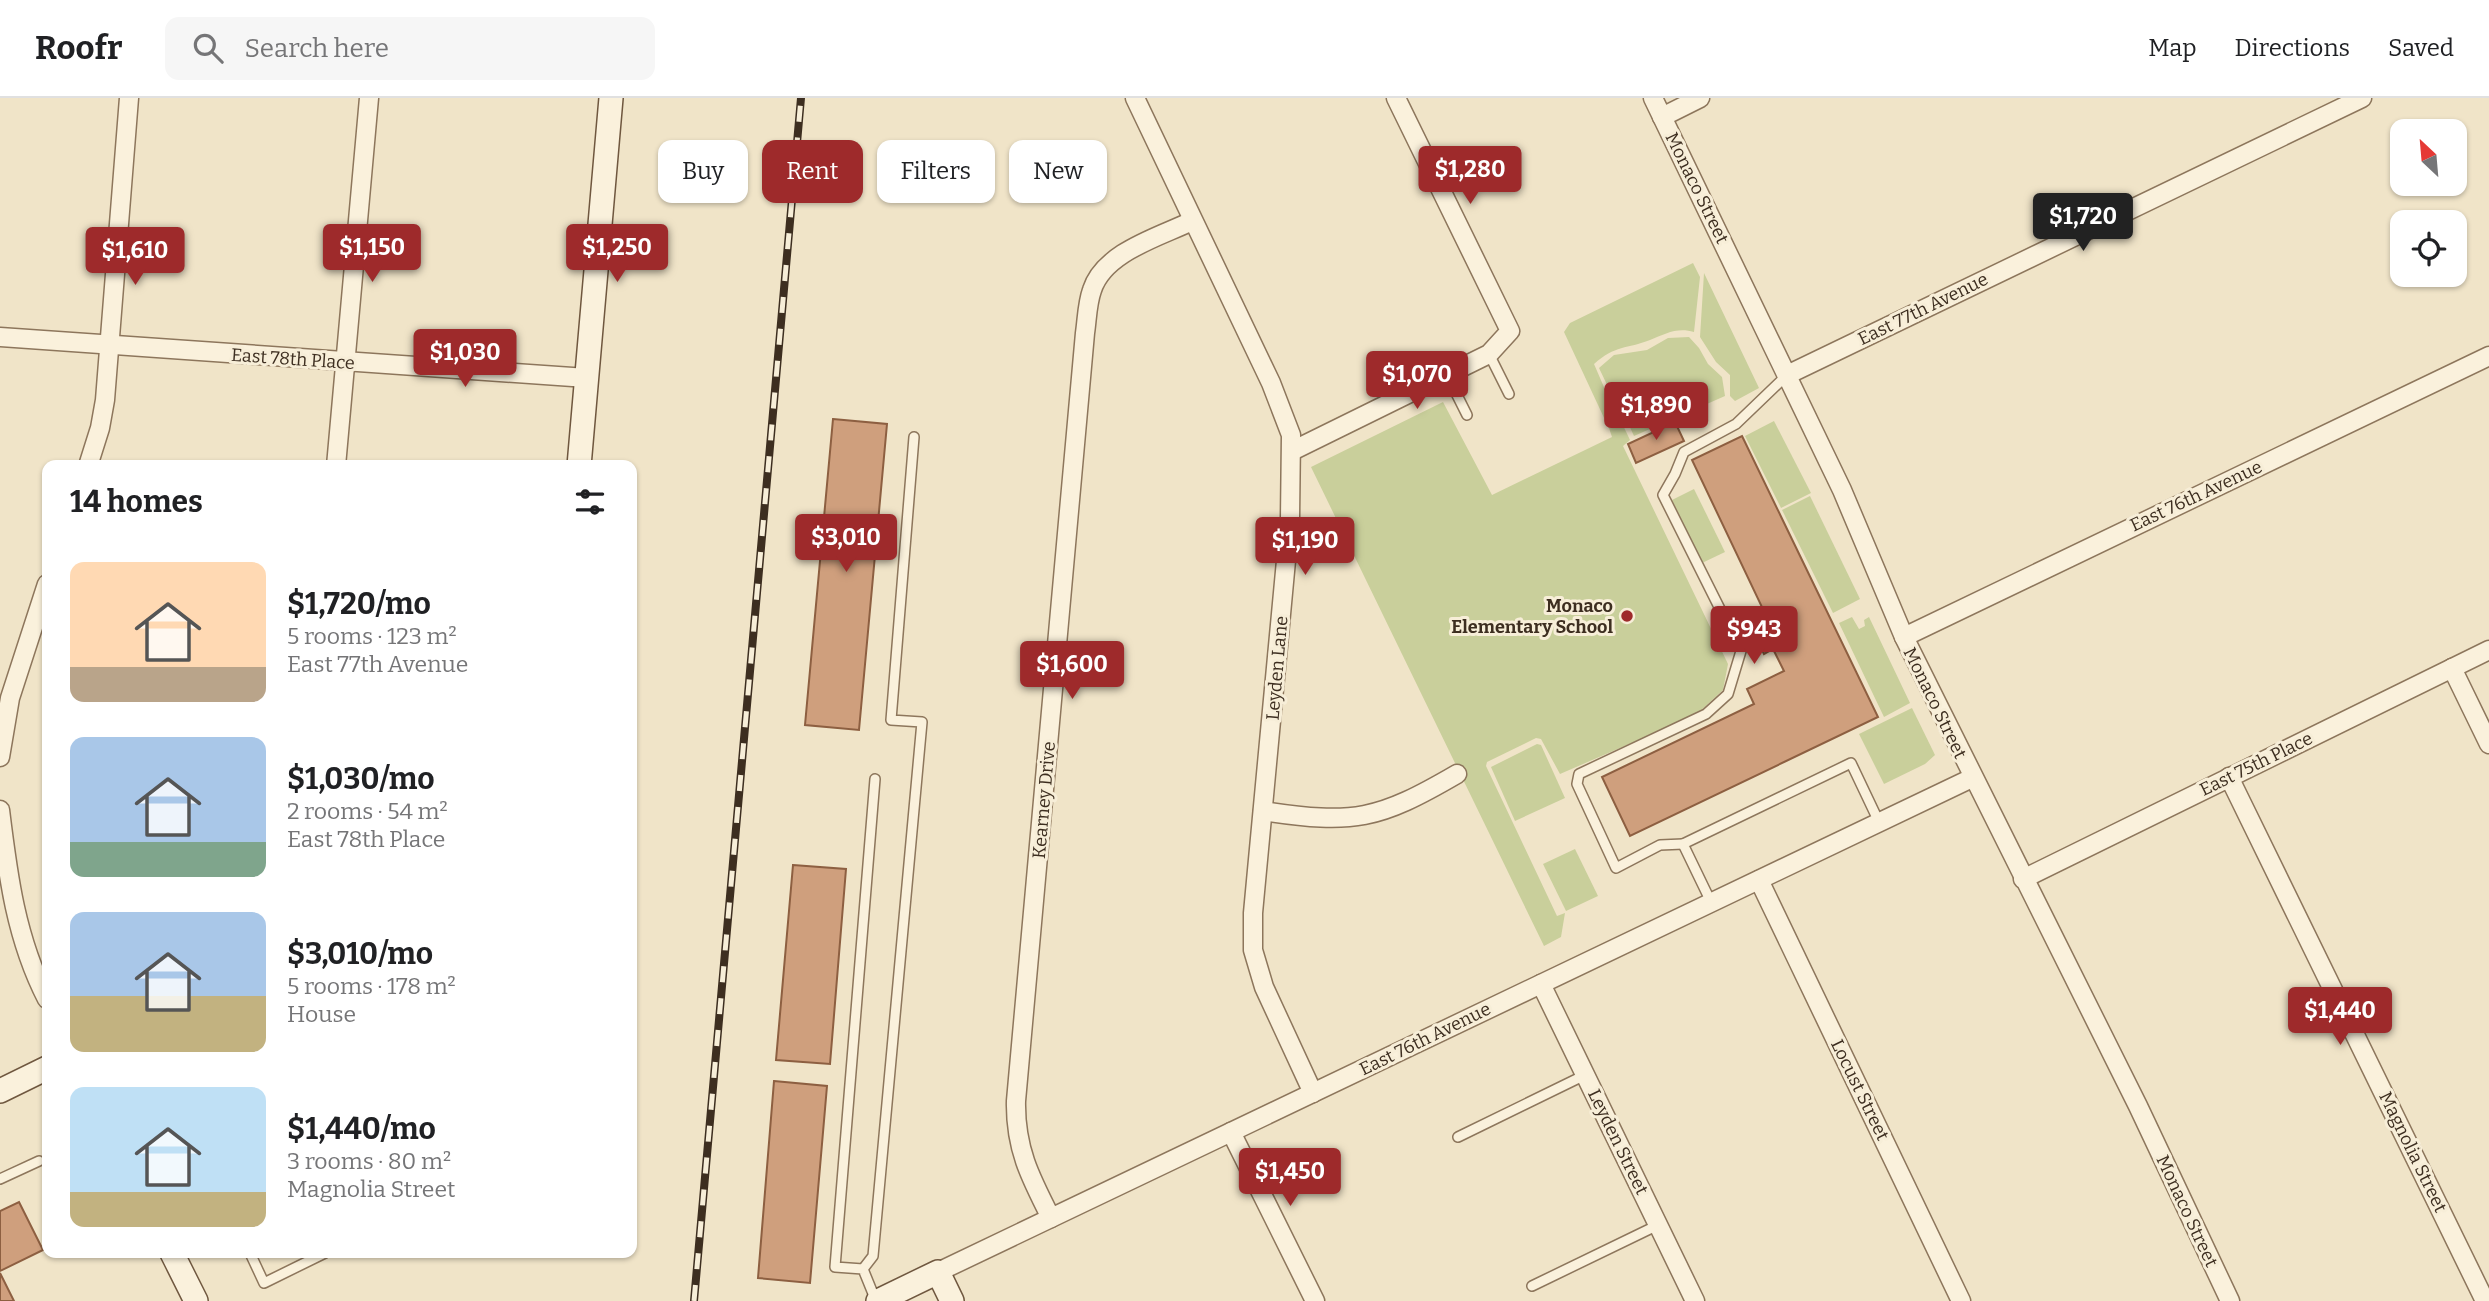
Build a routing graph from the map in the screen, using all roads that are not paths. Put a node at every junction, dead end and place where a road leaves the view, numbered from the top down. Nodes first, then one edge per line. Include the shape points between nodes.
1 (129, 98) edge
2 (369, 98) edge
3 (611, 98) edge
4 (1135, 98) edge
5 (1396, 98) edge
6 (1653, 98) edge
7 (1700, 98) edge
8 (2362, 98) edge
9 (1662, 117) junction
10 (1192, 221) junction
11 (0, 337) edge
12 (111, 346) junction
13 (1489, 354) junction
14 (2489, 356) edge
15 (346, 363) junction
16 (1447, 375) junction
17 (1787, 375) junction
18 (587, 378) junction
19 (1509, 394) dead end
20 (1467, 415) dead end
21 (914, 437) dead end
22 (1293, 451) junction
23 (90, 460) edge
24 (337, 460) edge
25 (580, 460) edge
26 (42, 599) edge
27 (1903, 638) junction
28 (2489, 650) edge
29 (2452, 668) junction
30 (2489, 744) edge
31 (0, 757) edge
32 (1457, 774) dead end
33 (2229, 777) junction
34 (1972, 778) junction
35 (875, 779) dead end
36 (0, 810) edge
37 (1263, 811) junction
38 (1880, 822) junction
39 (1683, 844) junction
40 (1759, 880) junction
41 (2024, 880) junction
42 (1711, 902) junction
43 (1541, 984) junction
44 (42, 988) edge
45 (42, 1070) edge
46 (1585, 1074) junction
47 (0, 1091) edge
48 (1313, 1093) junction
49 (1231, 1132) junction
50 (1458, 1137) dead end
51 (39, 1161) dead end
52 (0, 1179) edge
53 (1051, 1218) junction
54 (1658, 1225) junction
55 (174, 1258) edge
56 (252, 1258) edge
57 (315, 1258) edge
58 (863, 1269) junction
59 (938, 1272) junction
60 (1532, 1286) dead end
61 (196, 1301) edge
62 (877, 1301) edge
63 (952, 1301) edge
64 (1315, 1301) edge
65 (1695, 1301) edge
66 (1961, 1301) edge
67 (2230, 1301) edge
68 (2485, 1301) edge

1 - 12 street
2 - 15 street
3 - 18 street
4 - 10 street, Leyden Lane
5 - 13 street via 1510,331
6 - 9 street, Monaco Street
7 - 9 street
8 - 17 street, East 77th Avenue
9 - 17 street, Monaco Street
10 - 22 street, Leyden Lane via 1271,383
10 - 53 street, Kearney Drive via 1103,270 1091,292 1085,334 1016,1101 1019,1146
11 - 12 street, East 78th Place
12 - 15 street, East 78th Place
12 - 23 street via 100,428
13 - 16 street
13 - 19 lane
14 - 27 street, East 76th Avenue
15 - 18 street, East 78th Place
15 - 24 street
16 - 20 lane
16 - 22 street
17 - 27 street, Monaco Street via 1842,491
17 - 39 lane via 1736,424 1684,452 1663,495 1741,651 1728,694 1706,714 1579,774 1577,784 1616,868 1660,845
18 - 25 street
21 - 58 lane via 891,720 922,722 873,1256
22 - 37 street, Leyden Lane
26 - 31 street via 10,698
27 - 34 street, Monaco Street
28 - 29 street, East 75th Place
29 - 30 street
29 - 33 street, East 75th Place
32 - 37 street via 1370,816 1335,820
33 - 41 street, East 75th Place
33 - 68 street, Magnolia Street
34 - 38 street, East 76th Avenue
34 - 41 street, Monaco Street
35 - 58 lane via 835,1267
36 - 44 street via 16,918
37 - 48 street, Leyden Lane via 1253,950 1264,987
38 - 39 lane via 1851,763
38 - 40 street, East 76th Avenue
39 - 42 lane
40 - 42 street, East 76th Avenue
40 - 66 street, Locust Street
41 - 67 street, Monaco Street
42 - 43 street, East 76th Avenue
43 - 46 street, Leyden Street
43 - 48 street, East 76th Avenue
45 - 47 street
46 - 50 lane
46 - 54 street, Leyden Street
48 - 49 street, East 76th Avenue
49 - 53 street, East 76th Avenue
49 - 64 street
51 - 52 lane
53 - 59 street, East 76th Avenue
54 - 60 lane
54 - 65 street, Leyden Street
55 - 61 street
56 - 57 lane via 264,1283
58 - 62 lane
59 - 62 street, East 76th Avenue
59 - 63 street

